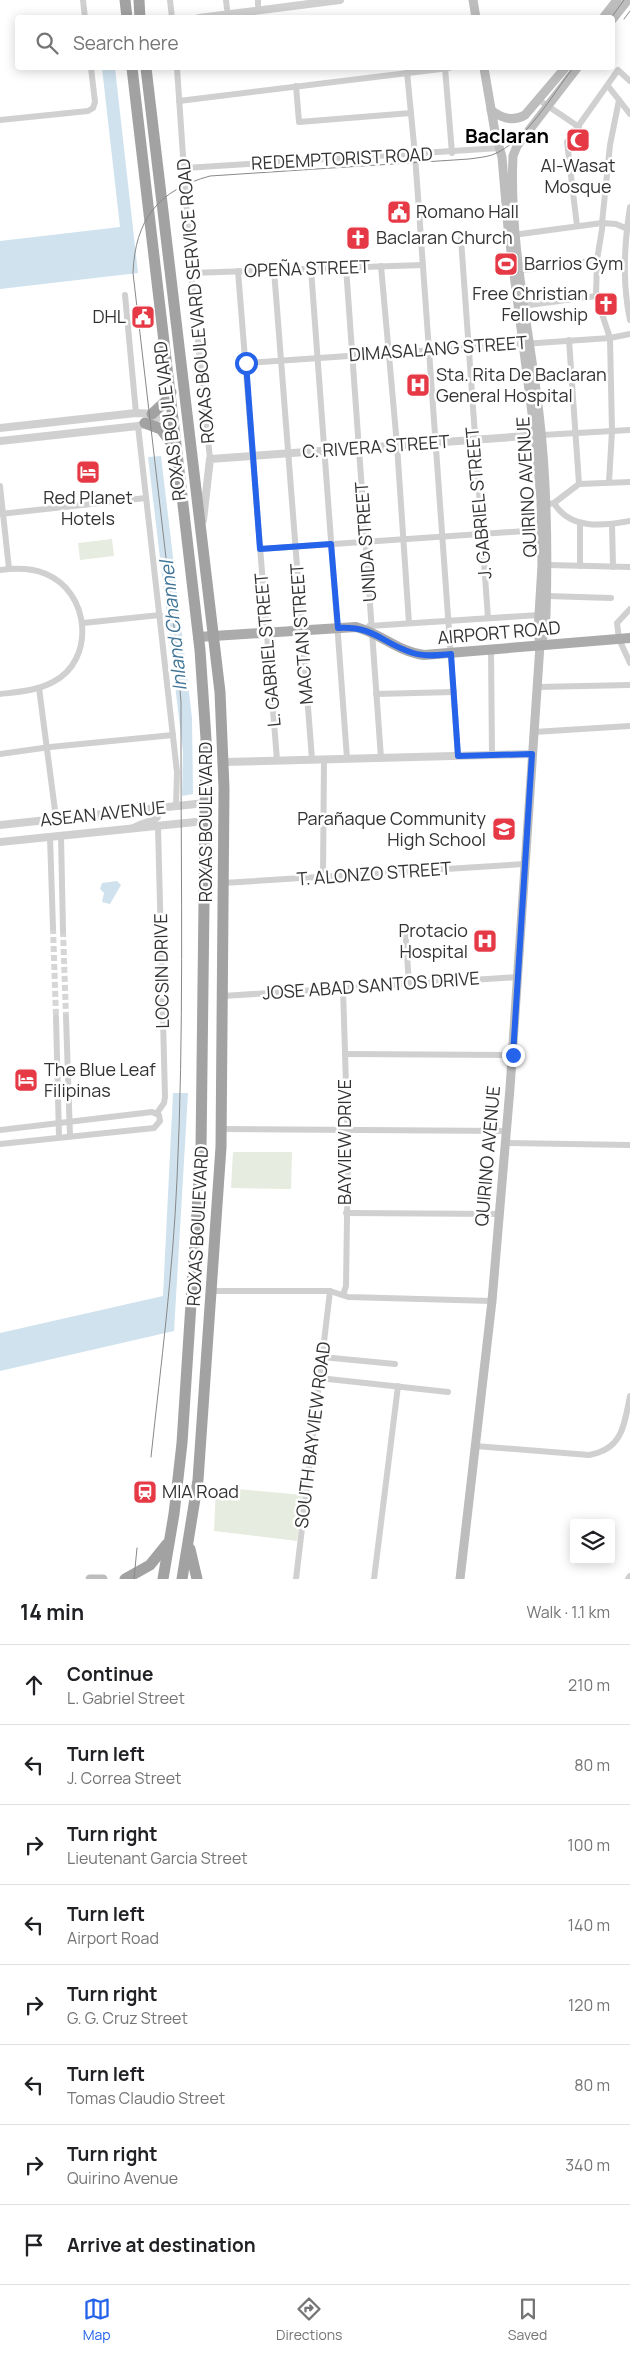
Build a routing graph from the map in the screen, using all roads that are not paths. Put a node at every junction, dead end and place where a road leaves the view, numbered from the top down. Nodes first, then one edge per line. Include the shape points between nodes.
1 (83, 0) edge
2 (125, 0) edge
3 (138, 0) edge
4 (170, 0) edge
5 (226, 0) edge
6 (340, 0) edge
7 (473, 0) edge
8 (623, 1) edge
9 (227, 9) dead end
10 (85, 15) edge
11 (127, 15) edge
12 (140, 15) edge
13 (172, 15) edge
14 (222, 15) edge
15 (476, 15) edge
16 (607, 15) edge
17 (615, 15) edge
18 (91, 70) edge
19 (132, 70) edge
20 (146, 70) edge
21 (176, 70) edge
22 (426, 70) edge
23 (445, 70) edge
24 (484, 70) edge
25 (563, 70) edge
26 (575, 70) edge
27 (407, 72) junction
28 (630, 81) edge
29 (296, 86) junction
30 (608, 86) junction
31 (539, 100) junction
32 (619, 100) junction
33 (179, 101) junction
34 (548, 106) junction
35 (491, 110) junction
36 (411, 113) junction
37 (630, 114) edge
38 (0, 120) edge
39 (579, 127) junction
40 (516, 149) junction
41 (501, 152) junction
42 (452, 153) junction
43 (416, 155) junction
44 (184, 168) junction
45 (630, 207) edge
46 (603, 223) junction
47 (577, 226) junction
48 (628, 229) edge
49 (513, 235) junction
50 (460, 239) dead end
51 (597, 260) junction
52 (423, 265) junction
53 (381, 266) junction
54 (346, 268) junction
55 (311, 269) junction
56 (274, 270) junction
57 (238, 271) junction
58 (517, 271) junction
59 (192, 272) junction
60 (125, 295) dead end
61 (596, 296) junction
62 (521, 306) junction
63 (630, 320) edge
64 (630, 334) edge
65 (610, 338) junction
66 (569, 340) junction
67 (526, 343) junction
68 (467, 347) junction
69 (428, 350) junction
70 (389, 353) junction
71 (352, 355) junction
72 (316, 358) junction
73 (281, 360) junction
74 (246, 363) junction
75 (171, 392) junction
76 (136, 413) junction
77 (145, 421) junction
78 (0, 428) edge
79 (630, 430) edge
80 (612, 431) junction
81 (575, 432) junction
82 (539, 435) junction
83 (474, 440) junction
84 (0, 441) edge
85 (436, 442) junction
86 (397, 445) junction
87 (358, 448) junction
88 (323, 451) junction
89 (177, 452) junction
90 (288, 453) junction
91 (253, 456) junction
92 (210, 459) junction
93 (609, 482) junction
94 (630, 482) edge
95 (578, 484) junction
96 (0, 486) edge
97 (146, 498) junction
98 (547, 504) junction
99 (1, 514) edge
100 (630, 521) edge
101 (580, 524) junction
102 (612, 524) junction
103 (541, 530) junction
104 (483, 533) junction
105 (202, 535) junction
106 (442, 536) junction
107 (403, 539) junction
108 (366, 541) junction
109 (331, 544) junction
110 (296, 546) junction
111 (260, 549) junction
112 (548, 565) junction
113 (580, 566) junction
114 (613, 567) junction
115 (630, 567) edge
116 (9, 569) junction
117 (0, 570) edge
118 (546, 596) junction
119 (611, 598) dead end
120 (630, 609) edge
121 (160, 614) junction
122 (539, 615) junction
123 (488, 618) junction
124 (449, 621) junction
125 (409, 623) junction
126 (83, 624) junction
127 (338, 628) junction
128 (372, 629) junction
129 (302, 630) junction
130 (266, 632) junction
131 (213, 635) junction
132 (198, 637) junction
133 (624, 638) edge
134 (540, 645) junction
135 (491, 650) junction
136 (451, 654) junction
137 (630, 663) edge
138 (630, 686) edge
139 (537, 687) junction
140 (39, 688) junction
141 (454, 692) junction
142 (0, 694) edge
143 (376, 694) junction
144 (630, 726) edge
145 (534, 732) junction
146 (173, 735) junction
147 (46, 747) junction
148 (0, 754) edge
149 (532, 754) junction
150 (492, 755) junction
151 (458, 756) junction
152 (347, 758) junction
153 (381, 758) junction
154 (312, 759) junction
155 (324, 759) junction
156 (277, 760) junction
157 (224, 762) junction
158 (205, 803) junction
159 (176, 806) junction
160 (156, 808) junction
161 (56, 818) junction
162 (205, 821) junction
163 (0, 825) edge
164 (158, 826) junction
165 (132, 829) junction
166 (61, 836) junction
167 (50, 837) junction
168 (0, 842) edge
169 (525, 864) junction
170 (323, 877) junction
171 (223, 883) junction
172 (405, 927) dead end
173 (53, 928) tunnel mouth
174 (63, 931) tunnel mouth
175 (518, 977) junction
176 (409, 984) junction
177 (343, 988) junction
178 (223, 996) junction
179 (56, 1017) tunnel mouth
180 (66, 1017) tunnel mouth
181 (345, 1054) junction
182 (513, 1055) junction
183 (157, 1114) junction
184 (69, 1122) junction
185 (59, 1123) junction
186 (221, 1129) junction
187 (0, 1130) edge
188 (347, 1130) junction
189 (506, 1131) junction
190 (70, 1136) junction
191 (59, 1137) junction
192 (505, 1143) junction
193 (0, 1144) edge
194 (630, 1145) edge
195 (346, 1213) junction
196 (499, 1214) junction
197 (212, 1291) junction
198 (330, 1291) junction
199 (343, 1295) junction
200 (492, 1301) junction
201 (322, 1357) junction
202 (395, 1364) dead end
203 (320, 1378) junction
204 (398, 1386) junction
205 (448, 1392) dead end
206 (630, 1397) edge
207 (626, 1427) edge
208 (475, 1446) junction
209 (170, 1540) junction
210 (189, 1545) junction
211 (90, 1579) edge
212 (104, 1579) edge
213 (126, 1579) edge
214 (163, 1579) edge
215 (182, 1579) edge
216 (198, 1579) edge
217 (296, 1579) edge
218 (374, 1579) edge
219 (460, 1579) edge

1 - 10 street
2 - 11 highway
3 - 12 highway
4 - 13 street
5 - 9 street
6 - 14 street
7 - 15 main road
8 - 16 main road
8 - 17 main road
18 - 38 street via 95,102 88,111
19 - 75 highway, ROXAS BOULEVARD
20 - 105 highway, ROXAS BOULEVARD
21 - 33 street, ROXAS BOULEVARD SERVICE ROAD
22 - 27 street
23 - 42 street
24 - 35 main road, QUIRINO AVENUE
25 - 31 main road
26 - 34 main road
27 - 29 street
27 - 36 street
28 - 30 street via 618,70
29 - 33 street
29 - 36 street via 299,122
30 - 32 street
30 - 39 street
31 - 34 street
31 - 35 main road via 518,119 502,117
32 - 37 street
32 - 46 street via 610,145
33 - 44 street, ROXAS BOULEVARD SERVICE ROAD
34 - 39 street
34 - 40 main road
35 - 41 main road, QUIRINO AVENUE
36 - 43 street
39 - 47 street via 566,145
40 - 41 main road via 507,154
40 - 49 main road, QUIRINO AVENUE
41 - 42 street, REDEMPTORIST ROAD
41 - 49 main road, QUIRINO AVENUE
42 - 43 street, REDEMPTORIST ROAD
43 - 44 street, REDEMPTORIST ROAD
43 - 52 street
44 - 59 street, ROXAS BOULEVARD SERVICE ROAD
45 - 48 street
46 - 47 street
46 - 48 street
46 - 51 street
47 - 49 street
48 - 63 street via 625,272
49 - 58 main road, QUIRINO AVENUE
50 - 68 street, J. GABRIEL STREET
51 - 58 street
51 - 61 street
52 - 53 street, OPEÑA STREET
52 - 69 street
53 - 54 street, OPEÑA STREET
53 - 70 street
54 - 55 street, OPEÑA STREET
54 - 71 street, UNIDA STREET
55 - 56 street, OPEÑA STREET
55 - 72 street
56 - 57 street, OPEÑA STREET
56 - 73 street, MACTAN STREET
57 - 59 street, OPEÑA STREET
57 - 74 street, L. GABRIEL STREET
58 - 62 main road, QUIRINO AVENUE
59 - 92 street, ROXAS BOULEVARD SERVICE ROAD
60 - 76 street
61 - 62 street
61 - 65 street
62 - 67 main road, QUIRINO AVENUE
64 - 65 street, DIMASALANG STREET
65 - 66 street, DIMASALANG STREET
65 - 80 street
66 - 67 street, DIMASALANG STREET
66 - 81 street
67 - 68 street, DIMASALANG STREET
67 - 82 main road, QUIRINO AVENUE
68 - 69 street, DIMASALANG STREET
68 - 83 street, J. GABRIEL STREET
69 - 70 street, DIMASALANG STREET
69 - 85 street
70 - 71 street, DIMASALANG STREET
70 - 86 street
71 - 72 street, DIMASALANG STREET
71 - 87 street, UNIDA STREET
72 - 73 street, DIMASALANG STREET
72 - 88 street
73 - 74 street, DIMASALANG STREET
73 - 90 street, MACTAN STREET
74 - 91 street, L. GABRIEL STREET
75 - 77 highway
75 - 89 highway, ROXAS BOULEVARD
76 - 77 street
76 - 78 street
77 - 84 street
77 - 89 highway via 161,429
77 - 97 street
79 - 80 street
80 - 81 street
80 - 93 street
81 - 82 street
81 - 95 street
82 - 83 street, C. RIVERA STREET
82 - 98 main road, QUIRINO AVENUE
83 - 85 street, C. RIVERA STREET
83 - 104 street, J. GABRIEL STREET
85 - 86 street, C. RIVERA STREET
85 - 106 street
86 - 87 street, C. RIVERA STREET
86 - 107 street
87 - 88 street, C. RIVERA STREET
87 - 108 street, UNIDA STREET
88 - 90 street, C. RIVERA STREET
88 - 109 street
89 - 132 highway, ROXAS BOULEVARD
90 - 91 street, C. RIVERA STREET
90 - 110 street, MACTAN STREET
91 - 92 street, C. RIVERA STREET
91 - 111 street, L. GABRIEL STREET
92 - 105 street, ROXAS BOULEVARD SERVICE ROAD
93 - 94 street
93 - 95 street
95 - 98 street
96 - 99 street
97 - 99 street
97 - 121 street
98 - 101 street
98 - 103 main road, QUIRINO AVENUE
98 - 112 main road, QUIRINO AVENUE
99 - 116 street
100 - 102 street
101 - 102 street
101 - 113 street
102 - 114 street
103 - 104 street
103 - 122 main road, QUIRINO AVENUE
104 - 106 street
104 - 123 street, J. GABRIEL STREET
105 - 131 highway, ROXAS BOULEVARD
106 - 107 street
106 - 124 street
107 - 108 street
107 - 125 street
108 - 109 street
108 - 128 street, UNIDA STREET
109 - 110 street
109 - 127 street
110 - 111 street
110 - 129 street, MACTAN STREET
111 - 130 street, L. GABRIEL STREET
112 - 113 street
112 - 118 main road, QUIRINO AVENUE
113 - 114 street
114 - 115 street
116 - 117 street
116 - 126 street via 35,571 56,580 75,599
118 - 119 street
118 - 134 main road, QUIRINO AVENUE via 545,632
120 - 133 street via 617,623
121 - 126 street
121 - 146 street
122 - 123 street
122 - 134 main road, QUIRINO AVENUE
123 - 124 street
124 - 125 street
124 - 136 street
125 - 128 street
126 - 140 street via 81,647 72,665 62,676
127 - 128 main road, AIRPORT ROAD
127 - 129 main road, AIRPORT ROAD
127 - 152 street
128 - 136 main road, AIRPORT ROAD via 392,645 414,654
128 - 143 street, UNIDA STREET
129 - 130 main road, AIRPORT ROAD
129 - 154 street, MACTAN STREET
130 - 131 main road, AIRPORT ROAD
130 - 156 street, L. GABRIEL STREET
131 - 132 main road, AIRPORT ROAD
131 - 157 highway, ROXAS BOULEVARD
132 - 158 highway, ROXAS BOULEVARD via 205,721
133 - 134 main road, AIRPORT ROAD
133 - 137 street
134 - 135 main road, AIRPORT ROAD
134 - 139 main road, QUIRINO AVENUE
135 - 136 main road, AIRPORT ROAD
135 - 150 street
136 - 141 street
138 - 139 street
139 - 145 main road, QUIRINO AVENUE
140 - 142 street
140 - 147 street
141 - 143 street
141 - 151 street
143 - 153 street, UNIDA STREET
144 - 145 street
145 - 149 main road, QUIRINO AVENUE
146 - 147 street
146 - 159 street
147 - 148 street
147 - 161 street
149 - 150 street
149 - 169 main road, QUIRINO AVENUE
150 - 151 street
151 - 153 street
152 - 153 street
152 - 155 street
154 - 155 street
154 - 156 street
155 - 170 street
156 - 157 street
157 - 171 highway, ROXAS BOULEVARD
158 - 159 street, ASEAN AVENUE
158 - 162 highway, ROXAS BOULEVARD
159 - 160 street, ASEAN AVENUE
160 - 161 street, ASEAN AVENUE
160 - 165 street via 155,820 142,822
161 - 163 street, ASEAN AVENUE
162 - 164 street, ASEAN AVENUE
162 - 209 highway, ROXAS BOULEVARD via 201,1149 182,1443
164 - 165 street, ASEAN AVENUE
164 - 183 street, LOCSIN DRIVE via 165,1097
165 - 166 street, ASEAN AVENUE
166 - 167 street, ASEAN AVENUE
166 - 174 street
167 - 168 street, ASEAN AVENUE
167 - 173 street
169 - 170 street, T. ALONZO STREET
169 - 175 main road, QUIRINO AVENUE
170 - 171 street, T. ALONZO STREET
171 - 178 highway, ROXAS BOULEVARD
172 - 176 street
175 - 176 street, JOSE ABAD SANTOS DRIVE
175 - 182 main road, QUIRINO AVENUE
176 - 177 street, JOSE ABAD SANTOS DRIVE
177 - 178 street, JOSE ABAD SANTOS DRIVE
177 - 181 street, BAYVIEW DRIVE
178 - 186 highway, ROXAS BOULEVARD
179 - 185 street
180 - 184 street
181 - 182 street
181 - 188 street, BAYVIEW DRIVE
182 - 189 main road, QUIRINO AVENUE
183 - 184 street
183 - 190 street, LOCSIN DRIVE via 160,1121 154,1128
184 - 185 street
184 - 190 street
185 - 187 street
185 - 191 street
186 - 188 street
186 - 197 highway, ROXAS BOULEVARD
188 - 189 street
188 - 195 street, BAYVIEW DRIVE
189 - 192 main road, QUIRINO AVENUE
190 - 191 street
191 - 193 street
192 - 194 street
192 - 196 main road, QUIRINO AVENUE
195 - 196 street
195 - 199 street, BAYVIEW DRIVE via 346,1286
196 - 200 main road, QUIRINO AVENUE
197 - 198 street
197 - 210 highway, ROXAS BOULEVARD via 201,1454
198 - 199 street
198 - 201 street, SOUTH BAYVIEW ROAD
199 - 200 street
200 - 208 main road, QUIRINO AVENUE
201 - 202 street
201 - 203 street, SOUTH BAYVIEW ROAD
203 - 204 street
203 - 217 street, SOUTH BAYVIEW ROAD
204 - 205 street
204 - 218 street
206 - 207 street
207 - 208 street via 607,1450 589,1455
208 - 219 main road, QUIRINO AVENUE
209 - 213 highway via 150,1565
209 - 214 highway, ROXAS BOULEVARD
210 - 215 highway, ROXAS BOULEVARD
210 - 216 highway
211 - 212 main road

